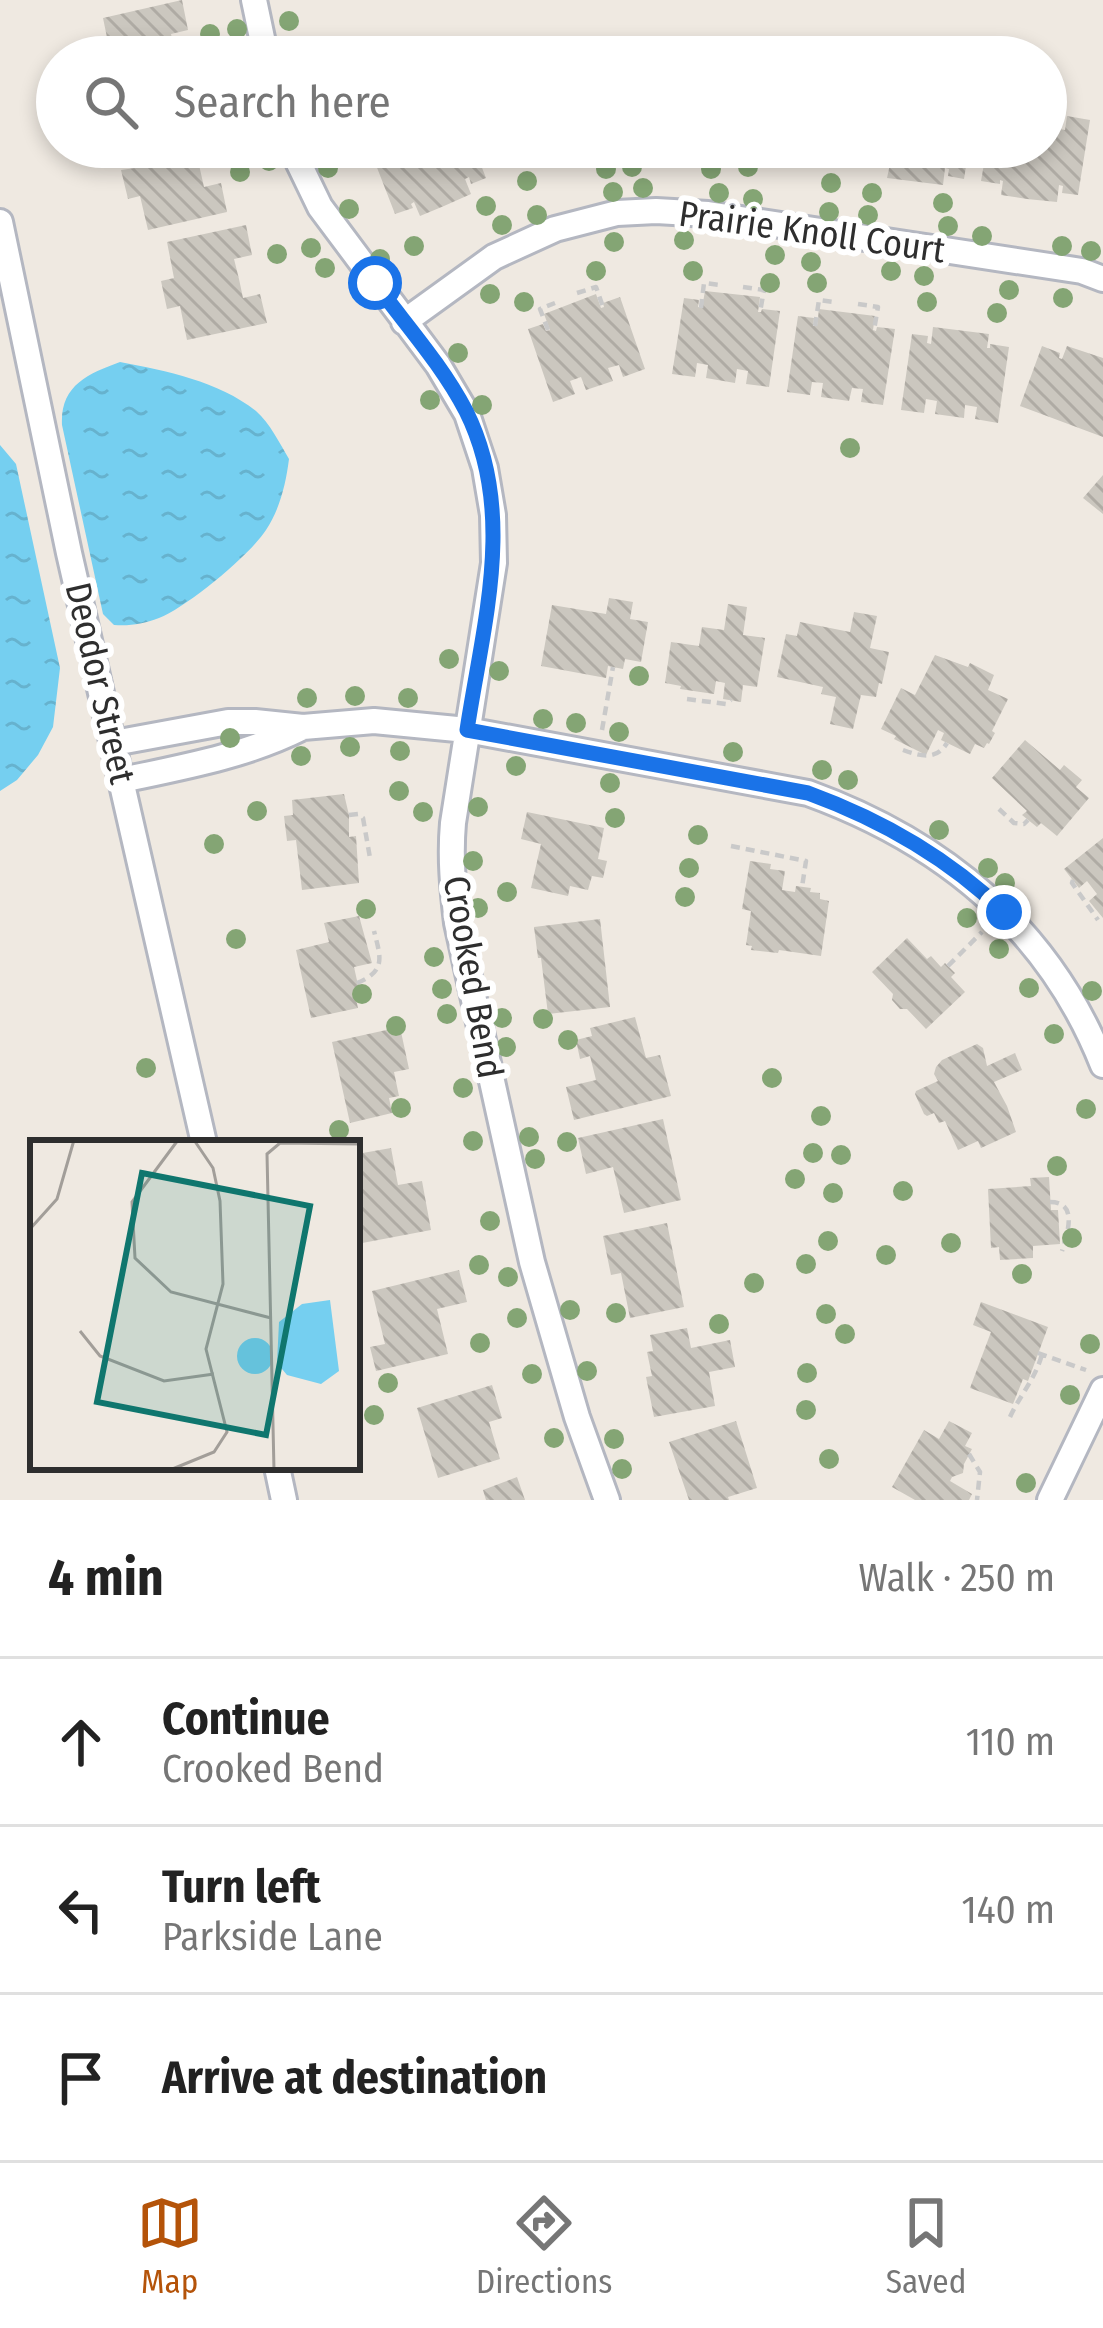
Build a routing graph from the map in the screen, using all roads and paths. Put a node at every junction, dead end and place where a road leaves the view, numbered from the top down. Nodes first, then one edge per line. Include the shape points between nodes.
1 (254, 0) edge
2 (262, 36) edge
3 (301, 168) edge
4 (0, 222) edge
5 (1103, 279) edge
6 (720, 285) dead end
7 (743, 287) dead end
8 (577, 293) dead end
9 (834, 302) dead end
10 (555, 303) dead end
11 (858, 304) dead end
12 (603, 307) dead end
13 (700, 308) dead end
14 (760, 312) dead end
15 (404, 322) junction
16 (815, 326) dead end
17 (548, 330) dead end
18 (874, 331) dead end
19 (613, 667) dead end
20 (687, 698) dead end
21 (731, 700) dead end
22 (303, 727) junction
23 (467, 730) junction
24 (947, 742) dead end
25 (114, 743) junction
26 (903, 750) dead end
27 (598, 754) junction
28 (122, 780) junction
29 (998, 809) dead end
30 (349, 815) dead end
31 (1028, 820) dead end
32 (731, 846) dead end
33 (370, 858) dead end
34 (1073, 880) dead end
35 (802, 887) dead end
36 (1004, 912) junction
37 (1099, 920) dead end
38 (374, 931) dead end
39 (948, 966) dead end
40 (357, 982) dead end
41 (1103, 1065) edge
42 (203, 1140) edge
43 (1050, 1202) dead end
44 (1062, 1251) dead end
45 (1096, 1381) edge
46 (1010, 1417) dead end
47 (969, 1454) dead end
48 (278, 1470) edge
49 (284, 1500) edge
50 (607, 1500) edge
51 (977, 1500) edge
52 (1050, 1500) edge

1 - 2 street
3 - 15 street, Crooked Bend
4 - 25 street, Deodor Street
5 - 15 street, Prairie Knoll Court via 708,214 617,213 494,257
6 - 13 path via 704,283
7 - 14 path via 764,290
8 - 12 path via 596,286
9 - 16 path via 819,300
10 - 17 path via 540,309
11 - 18 path via 878,307
15 - 23 street, Crooked Bend via 467,414 491,491 494,563
19 - 27 path
20 - 21 path
22 - 23 street via 374,721
22 - 25 street via 228,722
22 - 28 street via 237,754
23 - 27 street
23 - 50 street, Crooked Bend via 451,847 457,923 532,1262
24 - 26 path via 929,756
25 - 28 street, Deodor Street
27 - 36 street via 837,804 940,857
28 - 42 street, Deodor Street
29 - 31 path via 1014,823
30 - 33 path via 363,818
32 - 35 path via 806,861
34 - 37 path
36 - 39 path
36 - 41 street via 1059,981
38 - 40 path via 378,969
43 - 44 path via 1060,1202 1069,1217
45 - 46 path via 1040,1354
45 - 52 street via 1075,1453
47 - 51 path via 980,1472
48 - 49 street

